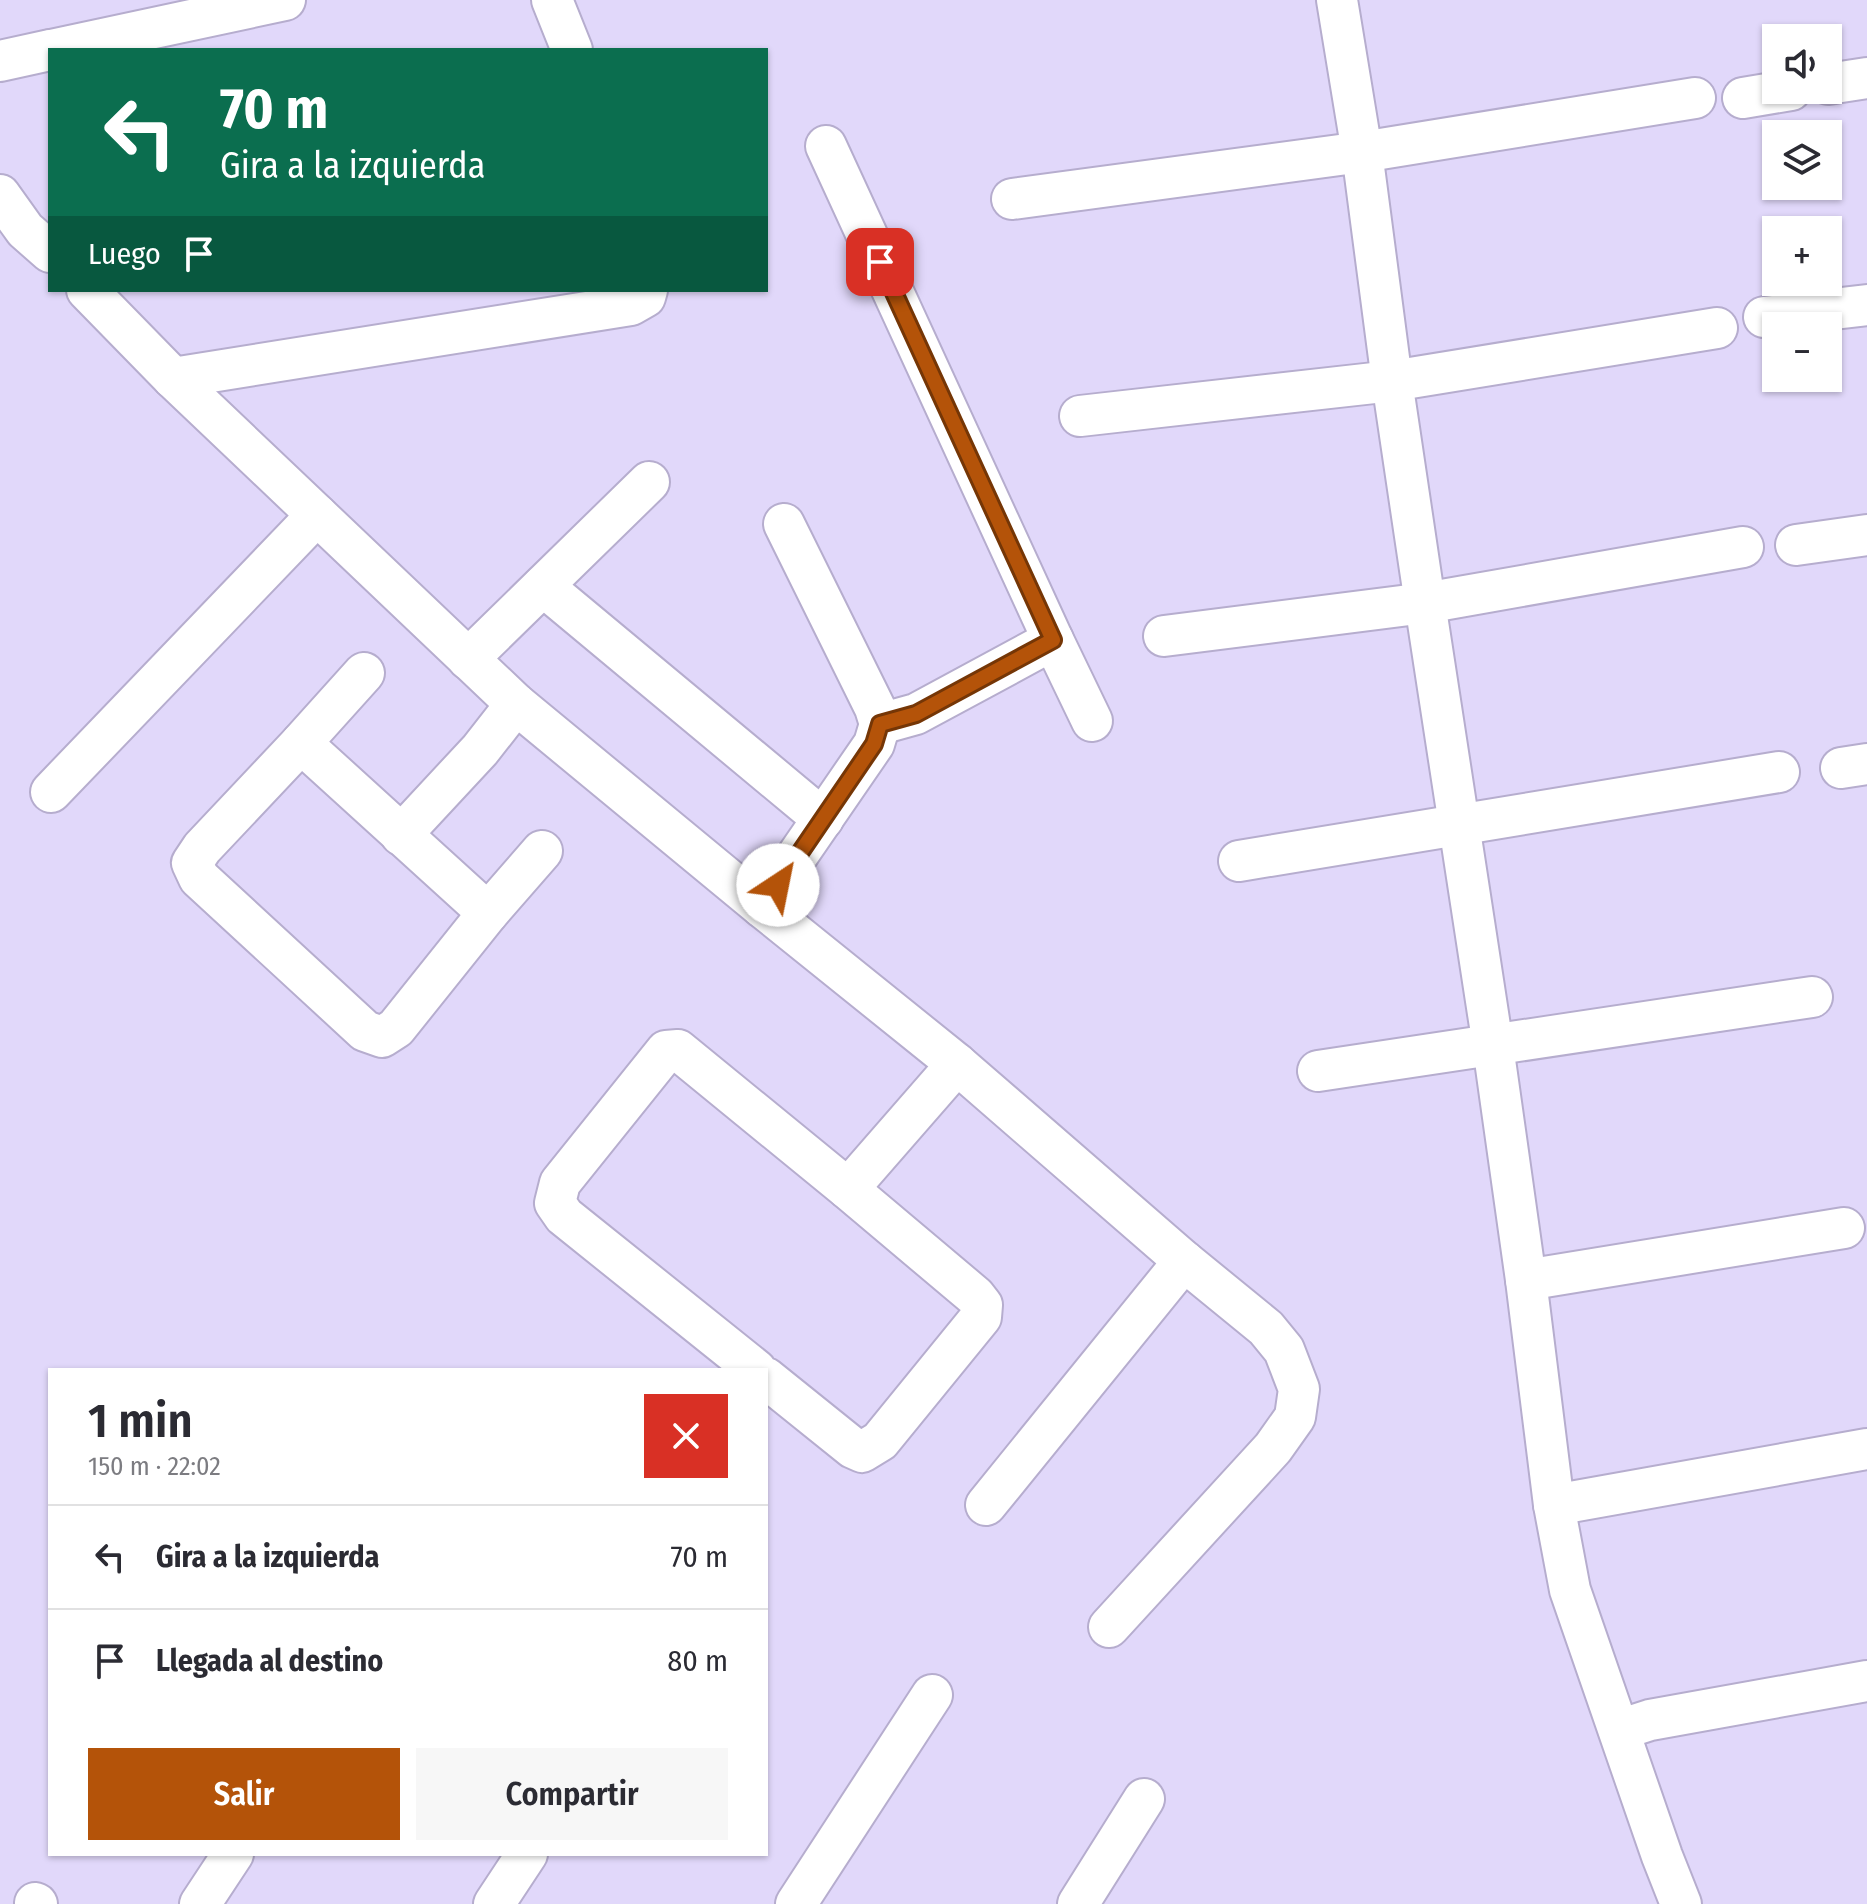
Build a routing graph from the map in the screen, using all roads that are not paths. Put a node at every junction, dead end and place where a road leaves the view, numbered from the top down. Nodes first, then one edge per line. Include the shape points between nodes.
1 (285, 0) edge
2 (552, 0) edge
3 (1337, 0) edge
4 (60, 48) edge
5 (571, 48) edge
6 (48, 51) edge
7 (0, 61) edge
8 (1867, 78) edge
9 (1842, 82) edge
10 (1762, 95) edge
11 (1695, 98) dead end
12 (1743, 98) dead end
13 (826, 146) dead end
14 (1362, 152) junction
15 (0, 195) edge
16 (1012, 199) dead end
17 (35, 246) edge
18 (89, 292) edge
19 (646, 292) edge
20 (1867, 305) edge
21 (1807, 312) edge
22 (1717, 328) dead end
23 (173, 378) junction
24 (1392, 381) junction
25 (1080, 416) dead end
26 (649, 482) dead end
27 (317, 515) junction
28 (784, 524) dead end
29 (1867, 535) edge
30 (1796, 545) dead end
31 (1743, 547) dead end
32 (543, 586) junction
33 (1425, 603) junction
34 (1164, 636) dead end
35 (1053, 640) junction
36 (468, 659) junction
37 (364, 673) dead end
38 (516, 704) junction
39 (1092, 721) dead end
40 (880, 724) junction
41 (301, 743) junction
42 (1779, 772) dead end
43 (51, 792) dead end
44 (823, 819) junction
45 (1460, 824) junction
46 (401, 835) junction
47 (542, 851) dead end
48 (1239, 861) dead end
49 (762, 907) junction
50 (488, 913) junction
51 (1812, 997) dead end
52 (1493, 1046) junction
53 (957, 1064) junction
54 (1318, 1071) dead end
55 (848, 1189) junction
56 (1844, 1228) dead end
57 (1184, 1261) junction
58 (1526, 1280) junction
59 (754, 1368) edge
60 (768, 1380) edge
61 (1867, 1449) edge
62 (986, 1505) dead end
63 (1554, 1505) junction
64 (1109, 1627) dead end
65 (1867, 1681) edge
66 (932, 1695) dead end
67 (1619, 1730) junction
68 (1144, 1799) dead end
69 (232, 1856) edge
70 (526, 1856) edge
71 (200, 1904) edge
72 (494, 1904) edge
73 (796, 1904) edge
74 (1078, 1904) edge
75 (1681, 1904) edge

1 - 4 street
2 - 5 street
3 - 14 street
6 - 7 street
8 - 9 street
10 - 12 street
11 - 14 street
13 - 35 street
14 - 16 street
14 - 24 street
15 - 17 street
18 - 23 street
19 - 23 street via 631,305
20 - 21 street
22 - 24 street
23 - 27 street
24 - 25 street
24 - 33 street
26 - 32 street
27 - 36 street
27 - 43 street
28 - 40 street
29 - 30 street
31 - 33 street
32 - 36 street
32 - 44 street
33 - 34 street
33 - 45 street
35 - 39 street
35 - 40 street via 916,714
36 - 38 street
37 - 41 street
38 - 46 street
38 - 49 street
40 - 44 street via 874,744
41 - 46 street
41 - 50 street via 192,863 199,878 365,1031 382,1037 396,1028
42 - 45 street
44 - 49 street
45 - 48 street
45 - 52 street
46 - 50 street
47 - 50 street
49 - 53 street
51 - 52 street
52 - 54 street
52 - 58 street
53 - 55 street
53 - 57 street
55 - 59 street via 678,1050 666,1051 560,1183 555,1203 564,1216
55 - 60 street via 975,1296 982,1305 981,1317 880,1441 862,1452
56 - 58 street
57 - 62 street
57 - 64 street via 1266,1328 1284,1350 1299,1389 1295,1417 1273,1448
58 - 63 street
61 - 63 street
63 - 67 street via 1570,1590
65 - 67 street
66 - 73 street
67 - 75 street
68 - 74 street
69 - 71 street
70 - 72 street

